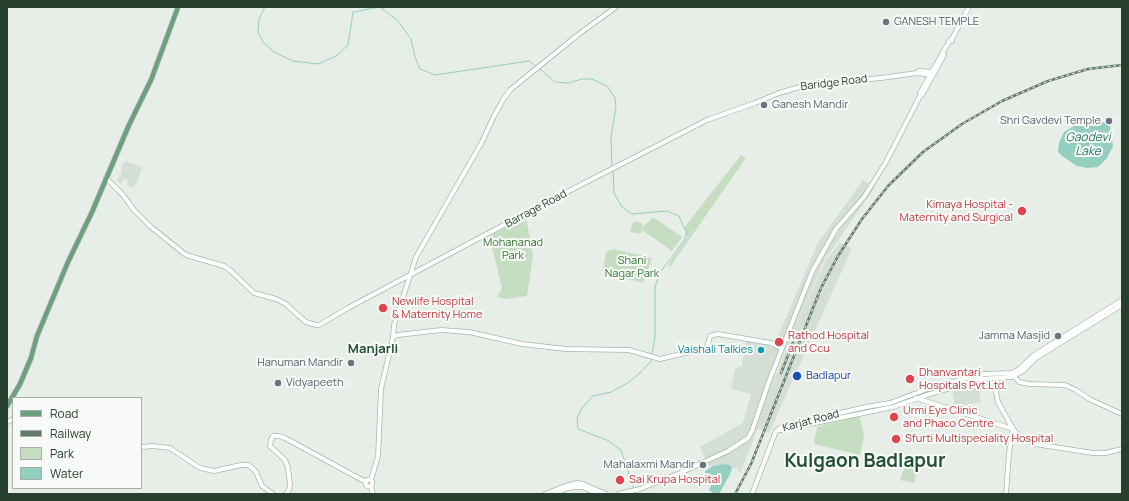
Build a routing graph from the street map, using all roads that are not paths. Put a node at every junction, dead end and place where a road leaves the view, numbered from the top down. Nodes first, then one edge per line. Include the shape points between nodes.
1 (178, 7) edge
2 (616, 7) edge
3 (969, 7) edge
4 (933, 73) junction
5 (753, 103) joint
6 (106, 178) junction
7 (410, 275) junction
8 (1122, 300) edge
9 (1122, 305) edge
10 (1071, 334) junction
11 (393, 337) junction
12 (782, 349) junction
13 (1013, 375) junction
14 (997, 378) junction
15 (916, 394) junction
16 (12, 397) edge
17 (916, 399) junction
18 (1122, 414) edge
19 (1013, 429) junction
20 (776, 431) junction
21 (142, 447) edge
22 (1122, 449) edge
23 (368, 481) junction
24 (274, 494) edge
25 (286, 494) edge
26 (375, 494) edge
27 (544, 494) edge
28 (554, 494) edge
29 (598, 494) edge
30 (606, 494) edge
31 (618, 494) edge
32 (752, 494) edge
33 (1006, 494) edge

1 - 6 main road via 150,80
2 - 7 street via 510,90 416,257
3 - 4 street
4 - 5 street, Baridge Road via 810,84
4 - 12 street via 920,93 886,162 864,197 836,229 818,260
5 - 7 street, Barrage Road via 707,120
6 - 7 street, Barrage Road via 151,227 186,255 224,266 254,294 286,304 306,322 316,325 322,323
6 - 16 main road
7 - 11 street via 394,324
8 - 10 street, Karjat Road
9 - 10 street, Karjat Road
10 - 13 street, Karjat Road via 1034,355
11 - 12 street via 441,330 469,332 522,344 566,349 629,350 660,359 707,348 710,336 718,334 771,343
11 - 23 street via 381,389 378,456
12 - 31 street via 748,438 728,451 680,473 640,489
13 - 14 street, Karjat Road
13 - 15 street, Karjat Road via 971,376
13 - 18 street via 1018,382 1065,386
14 - 17 street, Karjat Road via 980,379
14 - 19 street via 998,402
15 - 17 street
15 - 20 street, Karjat Road via 890,403 783,426
17 - 19 street
17 - 20 street, Karjat Road via 893,407
19 - 22 street via 1019,436 1035,444 1093,453
19 - 33 street
20 - 32 street
21 - 24 street via 170,448 207,470 250,465 262,486
23 - 25 street via 285,438 273,436 270,446 285,460 288,468 290,484
23 - 26 street via 367,486 371,486
27 - 30 street via 577,483
28 - 29 street via 576,487

